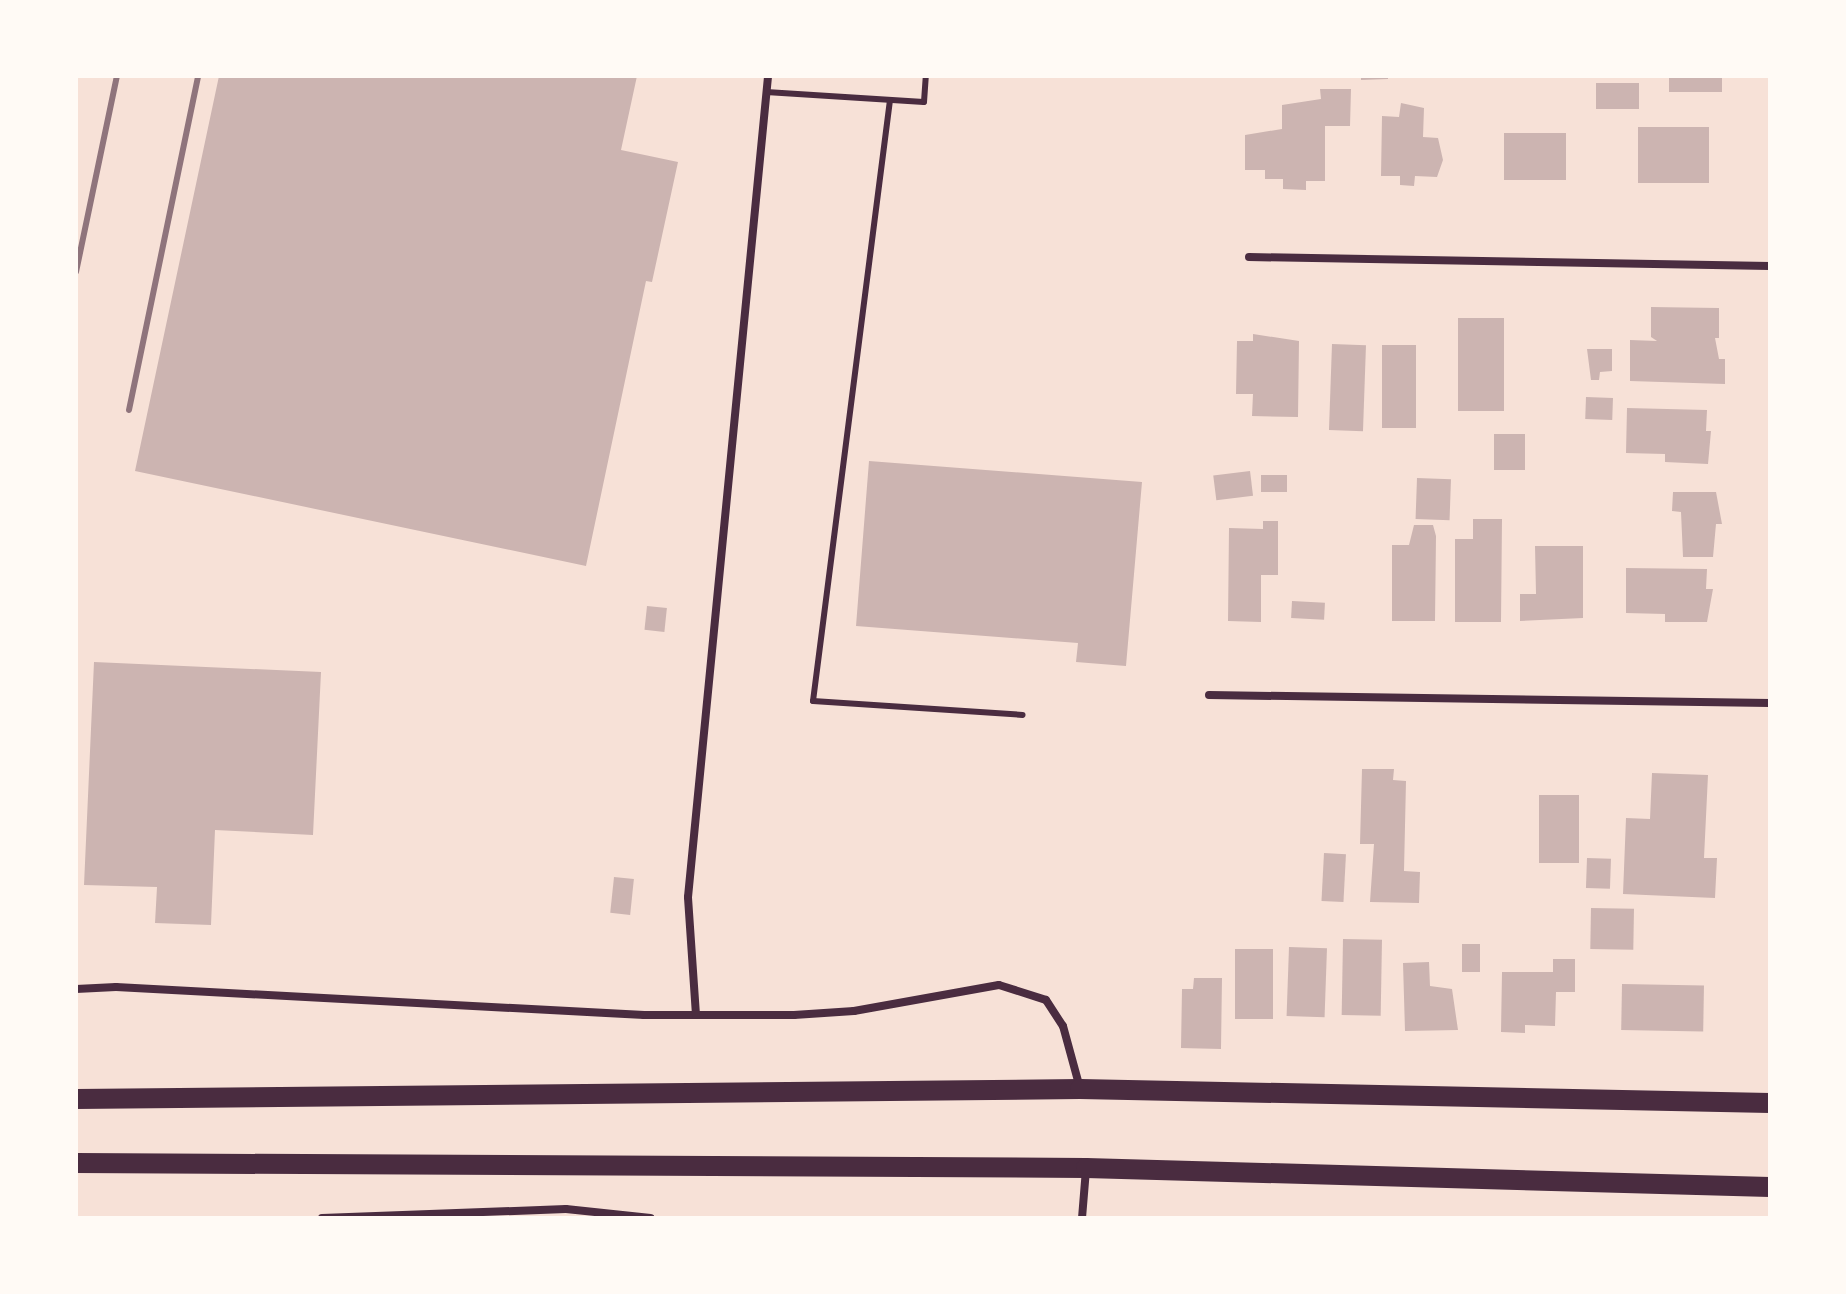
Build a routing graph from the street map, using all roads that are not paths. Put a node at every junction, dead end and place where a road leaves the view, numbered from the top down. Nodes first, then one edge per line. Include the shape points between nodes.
1 (768, 76) edge
2 (926, 76) edge
3 (766, 92) junction
4 (890, 100) junction
5 (1249, 257) dead end
6 (1770, 266) edge
7 (1209, 695) dead end
8 (1770, 703) edge
9 (1023, 715) dead end
10 (76, 989) edge
11 (696, 1015) junction
12 (1080, 1089) junction
13 (76, 1099) edge
14 (1770, 1103) edge
15 (85, 1163) edge
16 (1086, 1168) junction
17 (1770, 1187) edge
18 (566, 1214) edge
19 (322, 1218) edge
20 (651, 1218) edge
21 (1082, 1218) edge

1 - 3 street
2 - 4 lane via 924,102
3 - 4 lane
3 - 11 street via 688,897
4 - 9 lane via 813,701
5 - 6 street
7 - 8 street
10 - 11 street
11 - 12 street via 854,1011 999,985 1046,1000 1063,1026
12 - 13 main road
12 - 14 main road
15 - 16 main road
16 - 17 main road
16 - 21 street
18 - 19 street
18 - 20 street

